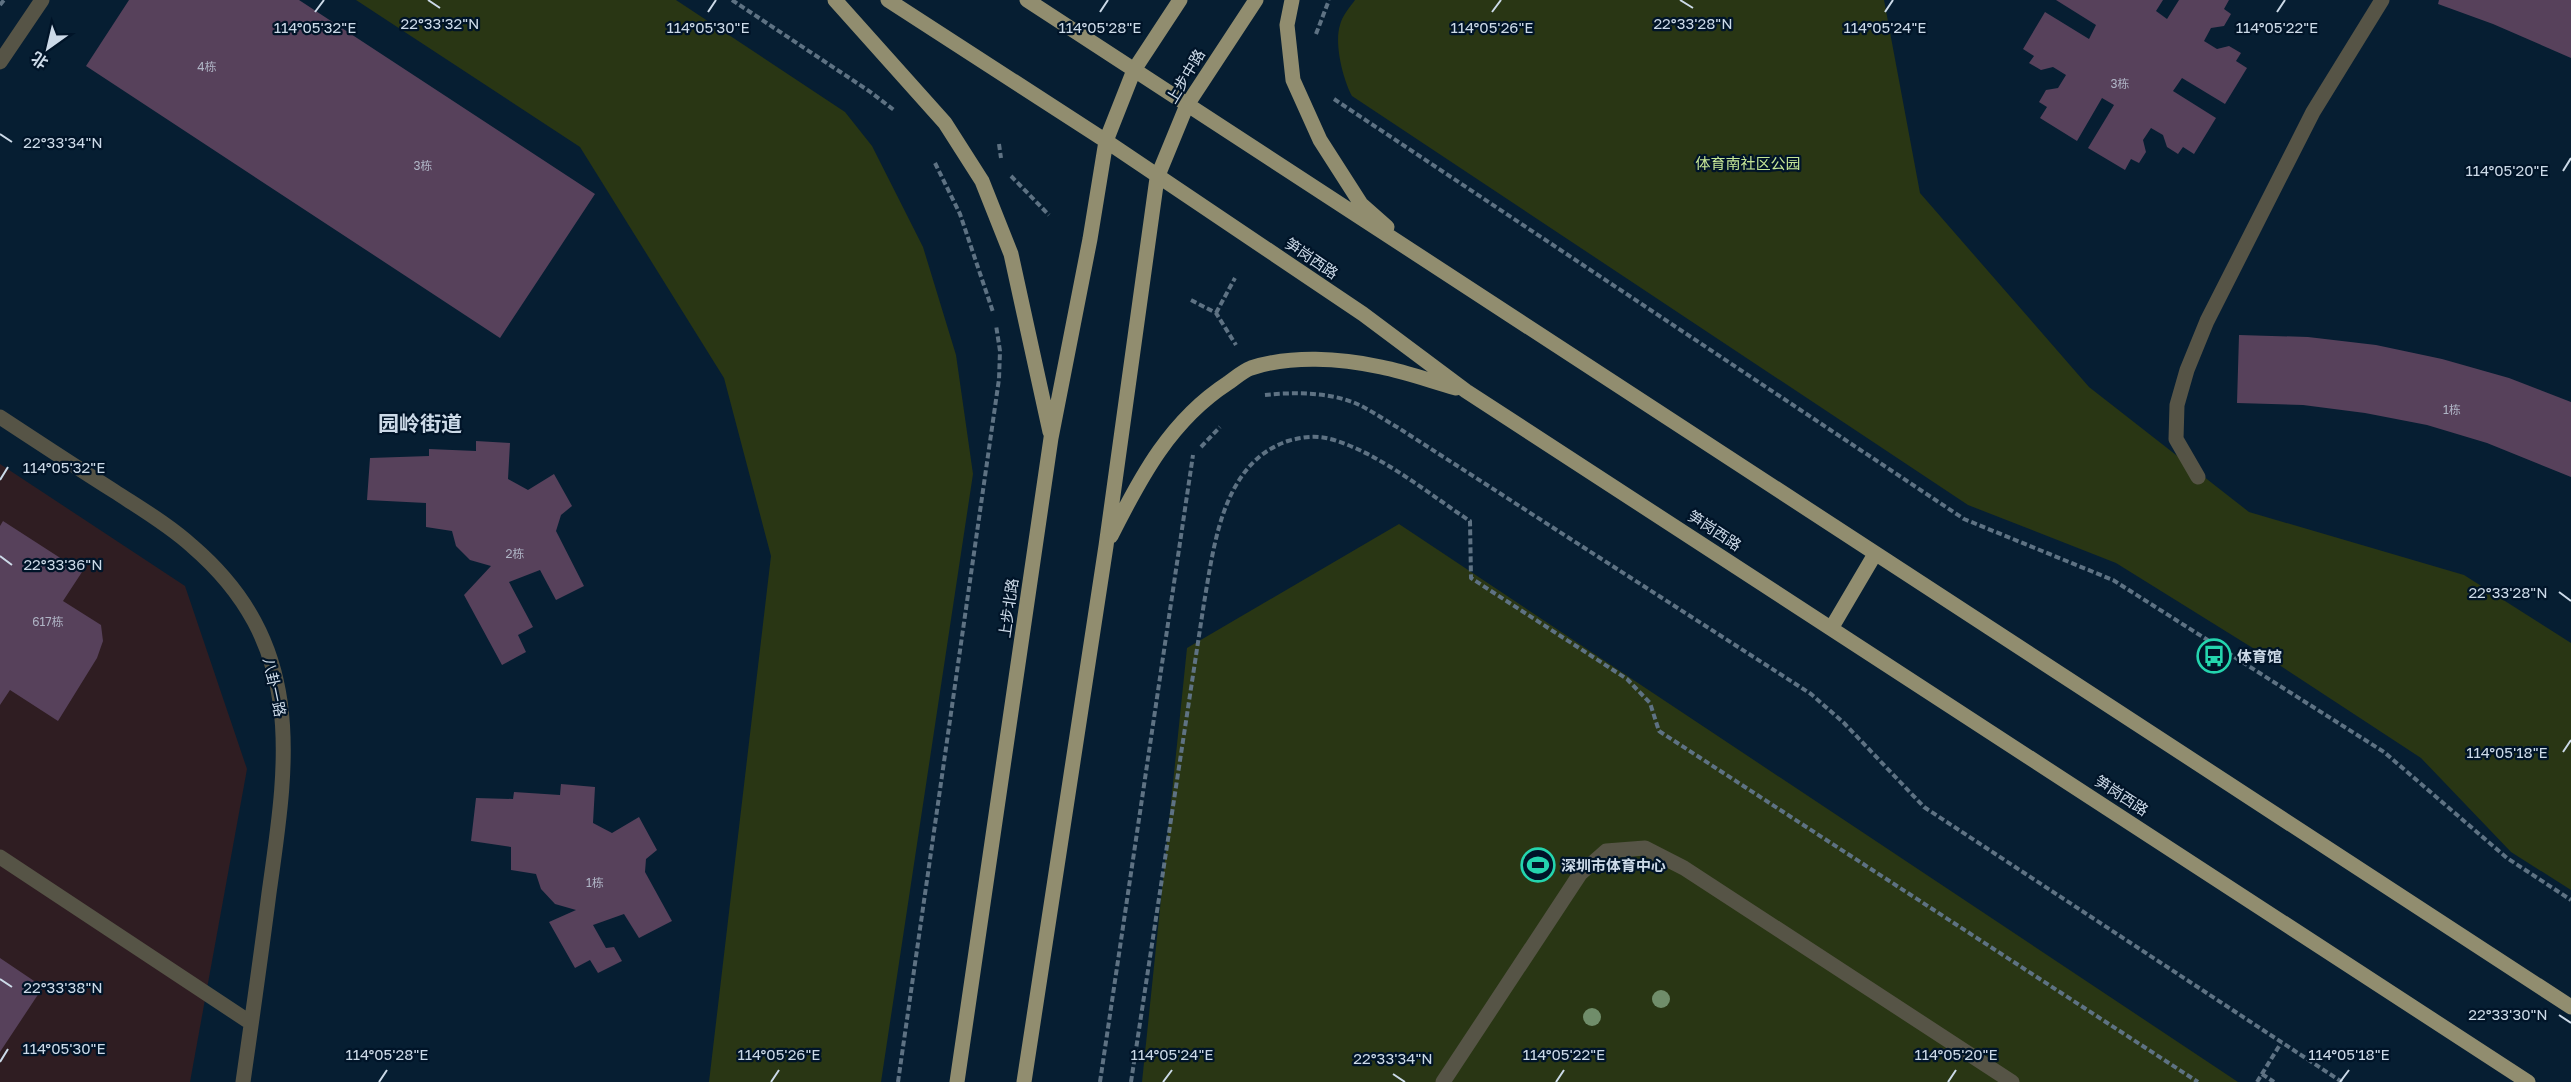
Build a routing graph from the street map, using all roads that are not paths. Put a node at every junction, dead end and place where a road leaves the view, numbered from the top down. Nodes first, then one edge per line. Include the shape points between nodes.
1 (42, 0) edge
2 (835, 0) edge
3 (888, 0) edge
4 (1027, 0) edge
5 (1180, 0) edge
6 (1256, 0) edge
7 (1292, 0) edge
8 (2382, 0) edge
9 (0, 62) edge
10 (1134, 70) junction
11 (1187, 105) junction
12 (1106, 141) junction
13 (1157, 178) junction
14 (1425, 261) junction
15 (1466, 391) junction
16 (0, 417) edge
17 (1052, 438) junction
18 (2198, 477) dead end
19 (1106, 546) junction
20 (1875, 554) junction
21 (1832, 627) junction
22 (0, 857) edge
23 (2571, 1007) edge
24 (251, 1023) junction
25 (243, 1082) edge
26 (957, 1082) edge
27 (1024, 1082) edge
28 (1443, 1082) edge
29 (2012, 1082) edge
30 (2528, 1082) edge

1 - 9 street
2 - 17 main road via 945,123 982,182 1011,254
3 - 12 main road, 笋岗西路
4 - 10 main road
5 - 10 main road
6 - 11 main road, 上步中路
7 - 14 main road via 1287,25 1293,80 1320,140 1361,204
8 - 18 street via 2313,112 2207,321 2187,370 2176,405 2176,439
10 - 11 main road
10 - 12 main road
11 - 13 main road, 上步中路
11 - 14 main road
12 - 13 main road, 笋岗西路
12 - 17 main road, 上步北路
13 - 15 main road, 笋岗西路 via 1363,314
13 - 19 main road
14 - 20 main road
15 - 19 main road via 1382,367 1339,361 1294,360 1249,369 1206,397 1174,428 1131,495
15 - 21 main road, 笋岗西路
16 - 24 street, 八卦一路 via 192,546 230,584 259,627 276,675 285,735 283,795
17 - 26 main road, 上步北路
19 - 27 main road
20 - 21 main road
20 - 23 main road
21 - 30 main road, 笋岗西路
22 - 24 street
24 - 25 street, 八卦一路
28 - 29 street via 1580,874 1606,851 1645,848 1684,868

